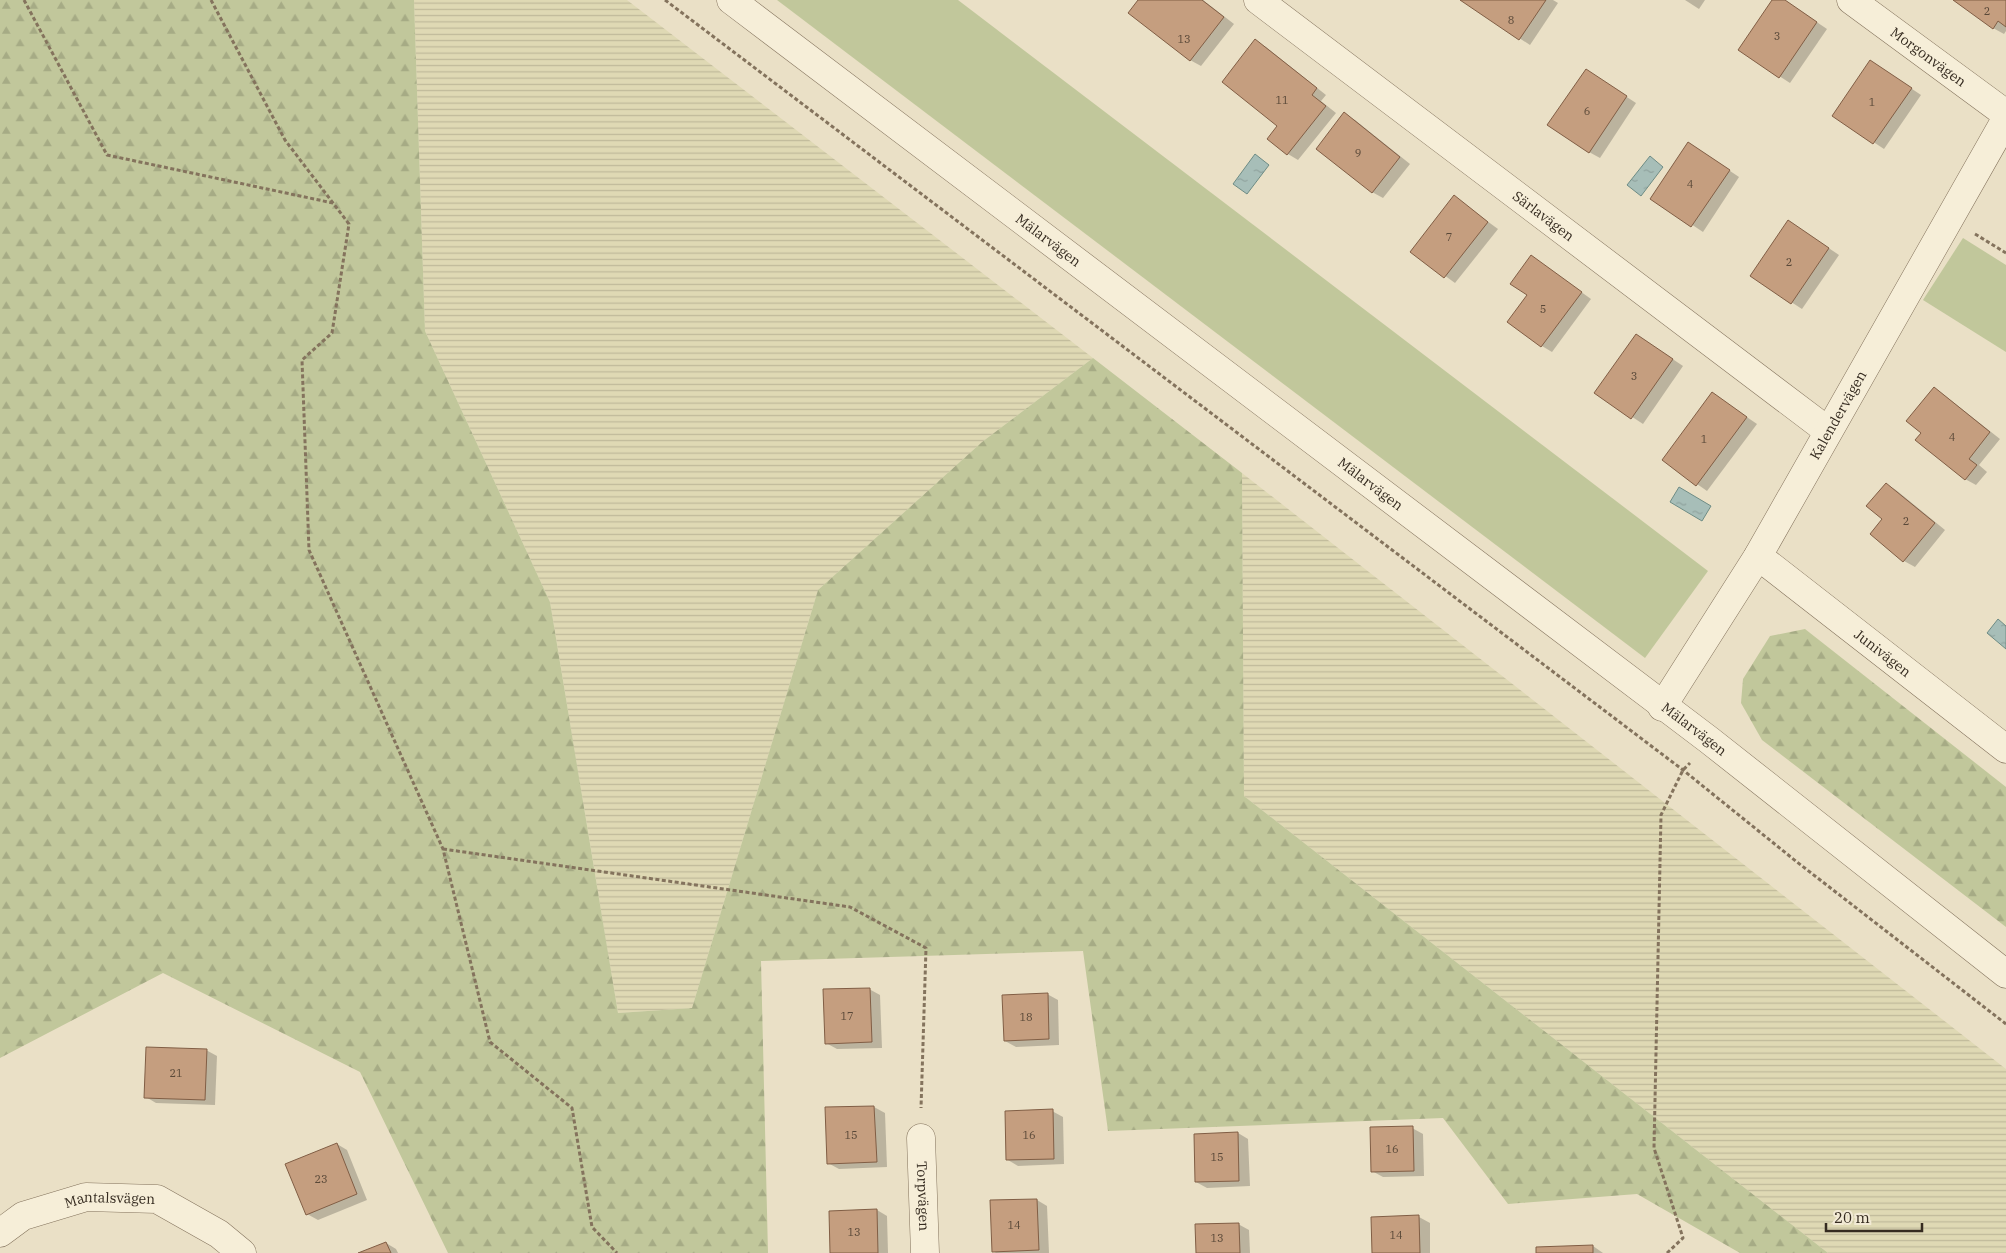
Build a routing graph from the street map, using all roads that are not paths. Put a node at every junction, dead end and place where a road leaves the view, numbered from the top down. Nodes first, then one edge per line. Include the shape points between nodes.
1 (731, 0) edge
2 (1258, 0) edge
3 (1851, 0) edge
4 (2006, 114) edge
5 (2006, 119) edge
6 (1828, 431) junction
7 (1758, 556) junction
8 (1662, 706) junction
9 (2006, 749) edge
10 (2006, 974) edge
11 (920, 1138) road end
12 (0, 1233) edge
13 (242, 1253) edge
14 (925, 1253) edge

1 - 8 street, Mälarvägen
2 - 6 street, Särlavägen
3 - 4 street, Morgonvägen
5 - 6 street, Kalendervägen
6 - 7 street, Kalendervägen
7 - 8 street, Kalendervägen
7 - 9 street, Junivägen
8 - 10 street, Mälarvägen
11 - 14 street, Torpvägen
12 - 13 street, Mantalsvägen via 24,1216 86,1197 157,1199 219,1234

